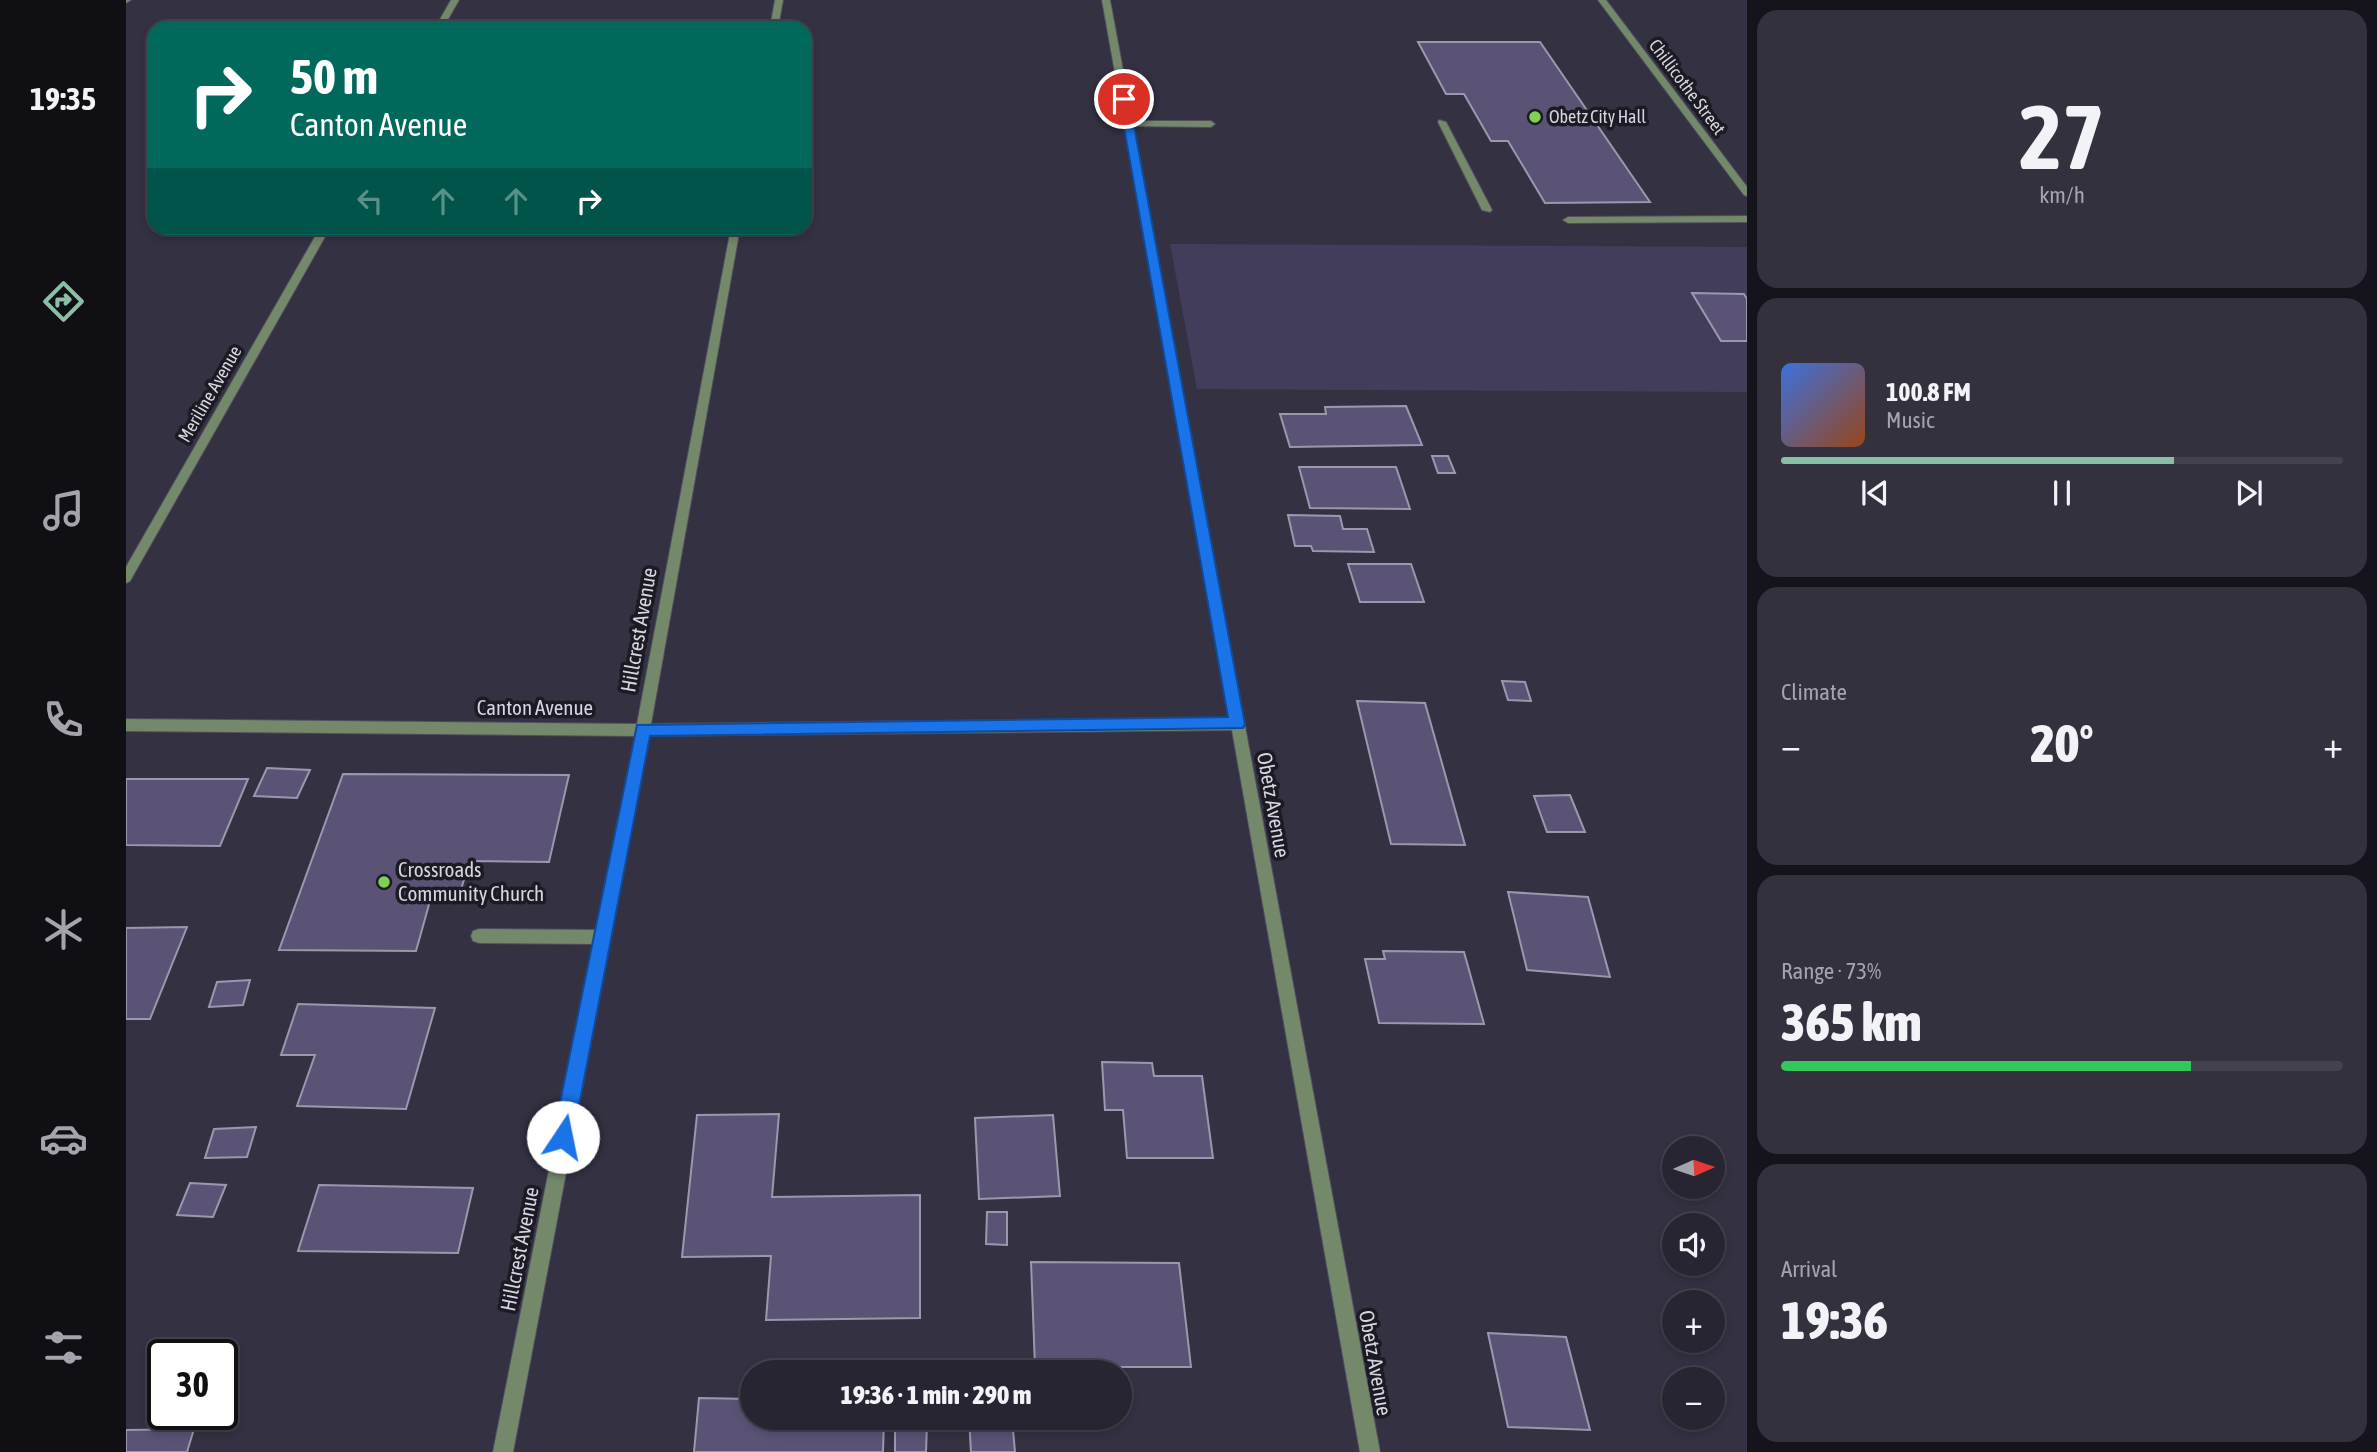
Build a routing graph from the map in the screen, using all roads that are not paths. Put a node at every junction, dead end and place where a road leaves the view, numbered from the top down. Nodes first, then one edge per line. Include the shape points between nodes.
1 (454, 0) edge
2 (779, 0) edge
3 (1106, 0) edge
4 (1602, 0) edge
5 (443, 21) edge
6 (775, 21) edge
7 (1442, 122) dead end
8 (1128, 124) junction
9 (1211, 124) dead end
10 (1747, 193) edge
11 (1487, 210) dead end
12 (1747, 219) edge
13 (1568, 220) dead end
14 (321, 235) edge
15 (734, 235) edge
16 (126, 578) edge
17 (1237, 724) junction
18 (126, 725) edge
19 (643, 730) junction
20 (479, 936) dead end
21 (601, 937) junction
22 (503, 1452) edge
23 (1370, 1452) edge

1 - 5 street
2 - 6 street
3 - 8 street, Obetz Avenue
4 - 10 street, Chillicothe Street
7 - 11 street
8 - 9 street
8 - 17 street, Obetz Avenue
12 - 13 street
14 - 16 street, Meriline Avenue
15 - 19 street, Hillcrest Avenue
17 - 19 street, Canton Avenue
17 - 23 street, Obetz Avenue
18 - 19 street, Canton Avenue
19 - 21 street, Hillcrest Avenue
20 - 21 street
21 - 22 street, Hillcrest Avenue

